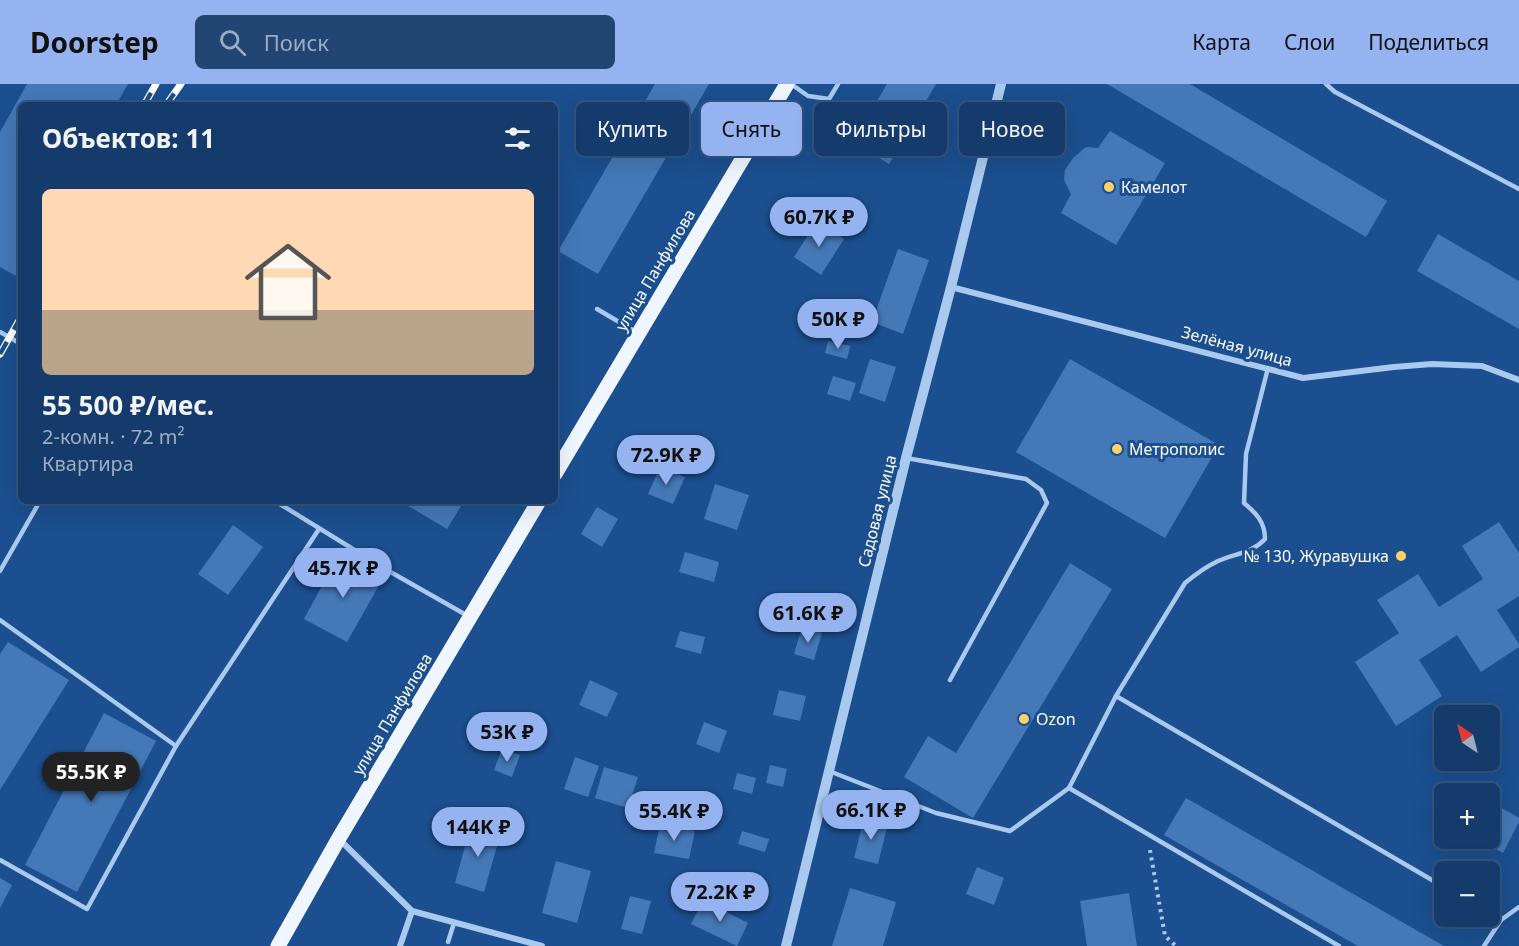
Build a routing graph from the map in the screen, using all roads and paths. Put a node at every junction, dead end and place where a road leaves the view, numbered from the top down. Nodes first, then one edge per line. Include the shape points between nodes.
1 (789, 84) edge
2 (838, 84) edge
3 (1001, 84) edge
4 (1326, 84) edge
5 (1519, 189) edge
6 (951, 287) junction
7 (597, 309) dead end
8 (0, 332) edge
9 (638, 333) junction
10 (18, 342) edge
11 (1268, 368) junction
12 (1519, 380) edge
13 (906, 458) junction
14 (558, 469) edge
15 (38, 504) edge
16 (280, 504) edge
17 (537, 504) edge
18 (319, 530) junction
19 (0, 571) edge
20 (470, 617) junction
21 (0, 620) edge
22 (950, 680) dead end
23 (1116, 696) junction
24 (176, 746) junction
25 (829, 771) junction
26 (1069, 788) junction
27 (1148, 835) junction
28 (339, 838) junction
29 (0, 860) edge
30 (1434, 881) edge
31 (1519, 906) edge
32 (412, 911) junction
33 (1501, 920) joint
34 (454, 923) junction
35 (448, 942) dead end
36 (278, 946) edge
37 (400, 946) edge
38 (542, 946) edge
39 (786, 946) edge
40 (1176, 946) edge
41 (1339, 946) edge
42 (1484, 946) edge

1 - 2 lane via 808,96 829,99
1 - 9 main road, улица Панфилова
3 - 6 street, Садовая улица
4 - 5 lane
6 - 11 street, Зелёная улица
6 - 13 street, Садовая улица
7 - 9 lane
8 - 10 lane
9 - 14 main road, улица Панфилова
11 - 12 street, Зелёная улица via 1303,378 1432,364 1482,366
11 - 23 lane via 1246,454 1244,503 1265,527 1265,539 1256,548 1201,569 1185,583
13 - 22 lane via 1026,478 1041,490 1047,503
13 - 25 street, Садовая улица
15 - 19 lane
16 - 18 lane
17 - 20 main road, улица Панфилова
18 - 20 lane
18 - 24 lane
20 - 28 main road, улица Панфилова
21 - 24 lane
23 - 26 lane
23 - 30 lane
24 - 29 lane via 87,909
25 - 26 lane via 936,813 1010,831
25 - 39 street, Садовая улица
26 - 27 lane
27 - 40 path via 1165,936
27 - 41 lane
28 - 32 street
28 - 36 main road, улица Панфилова
31 - 33 lane
32 - 34 street
32 - 37 street
33 - 42 lane
34 - 35 lane
34 - 38 street

